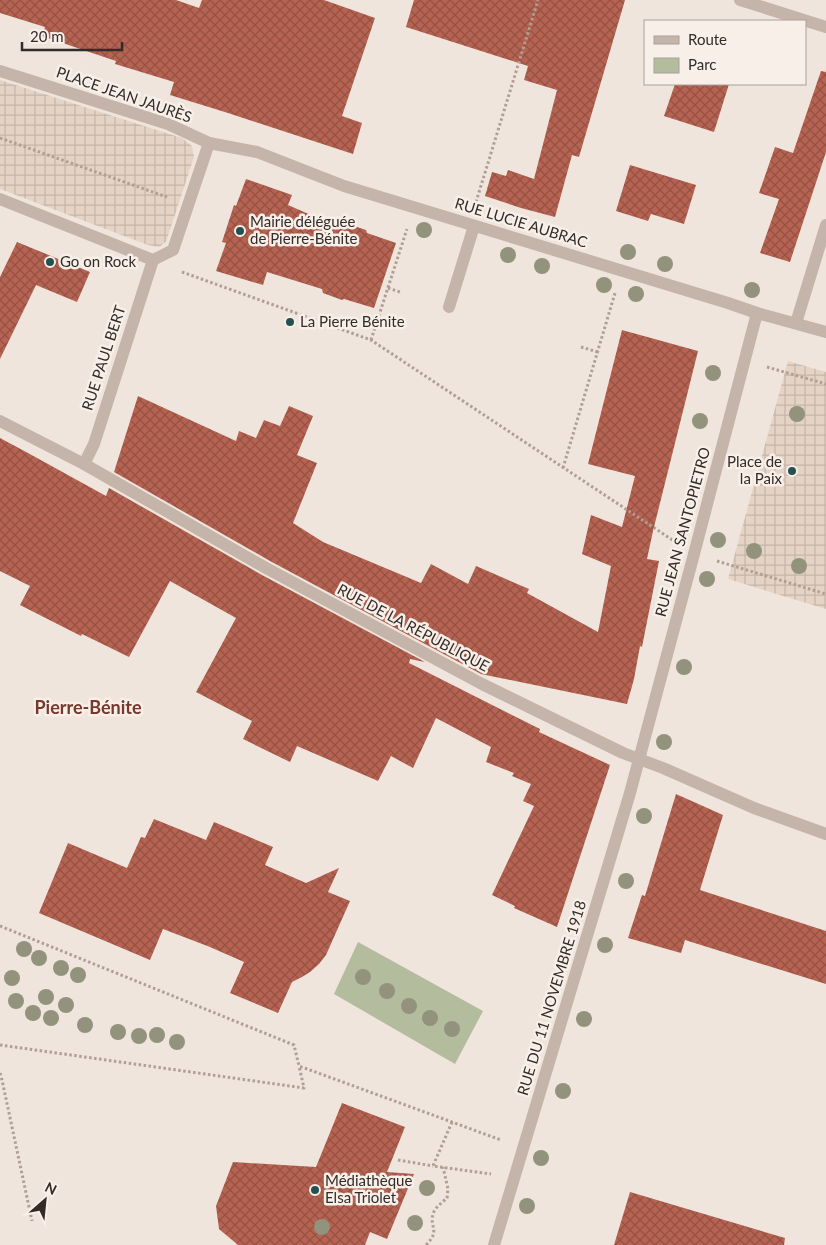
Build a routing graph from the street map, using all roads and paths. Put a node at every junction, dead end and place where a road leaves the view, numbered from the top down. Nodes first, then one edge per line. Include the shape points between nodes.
1 (538, 0) edge
2 (740, 0) edge
3 (804, 20) edge
4 (806, 21) edge
5 (826, 27) edge
6 (0, 71) edge
7 (0, 138) edge
8 (209, 142) junction
9 (0, 199) edge
10 (188, 205) junction
11 (414, 207) junction
12 (471, 225) junction
13 (826, 225) edge
14 (152, 260) junction
15 (622, 271) junction
16 (147, 280) junction
17 (388, 288) junction
18 (400, 292) dead end
19 (449, 307) dead end
20 (757, 313) junction
21 (796, 324) junction
22 (826, 332) edge
23 (371, 340) junction
24 (581, 347) dead end
25 (598, 352) junction
26 (745, 360) junction
27 (826, 384) edge
28 (0, 421) edge
29 (84, 464) junction
30 (563, 468) junction
31 (694, 554) junction
32 (826, 594) edge
33 (639, 759) junction
34 (826, 834) edge
35 (0, 926) edge
36 (0, 1045) edge
37 (299, 1066) junction
38 (0, 1073) edge
39 (1, 1079) edge
40 (452, 1122) junction
41 (523, 1148) junction
42 (398, 1160) dead end
43 (433, 1166) junction
44 (443, 1168) junction
45 (515, 1177) junction
46 (32, 1221) dead end
47 (426, 1245) edge
48 (494, 1245) edge

1 - 12 path
2 - 3 street
4 - 5 street
6 - 8 street, PLACE JEAN JAURÈS via 168,124
7 - 10 path
8 - 10 street
8 - 11 street, RUE LUCIE AUBRAC via 257,152 344,186
9 - 14 street
10 - 14 street via 173,250
11 - 12 street, RUE LUCIE AUBRAC
11 - 17 path
12 - 15 street, RUE LUCIE AUBRAC
12 - 19 street
13 - 21 street
14 - 16 street, RUE PAUL BERT
15 - 20 street, RUE LUCIE AUBRAC
15 - 25 path
16 - 23 path via 159,284 179,270
16 - 29 street, RUE PAUL BERT via 94,444
17 - 18 path
17 - 23 path
20 - 21 street, RUE LUCIE AUBRAC
20 - 26 street, RUE JEAN SANTOPIETRO
21 - 22 street, RUE LUCIE AUBRAC
23 - 30 path
24 - 25 path
25 - 30 path
26 - 27 path
26 - 31 street, RUE JEAN SANTOPIETRO
28 - 29 street, RUE DE LA RÉPUBLIQUE
29 - 33 street, RUE DE LA RÉPUBLIQUE via 266,568 482,684
30 - 31 path
31 - 32 path
31 - 33 street, RUE JEAN SANTOPIETRO
33 - 34 street, RUE DE LA RÉPUBLIQUE via 754,808
33 - 41 street, RUE DU 11 NOVEMBRE 1918
35 - 37 path via 294,1045
36 - 37 path via 304,1088
37 - 40 path
38 - 39 path
39 - 46 path
40 - 41 path
40 - 43 path
41 - 45 street, RUE DU 11 NOVEMBRE 1918
42 - 43 path
43 - 44 path
44 - 45 path
44 - 47 path via 447,1198 434,1213 435,1230
45 - 48 street, RUE DU 11 NOVEMBRE 1918

